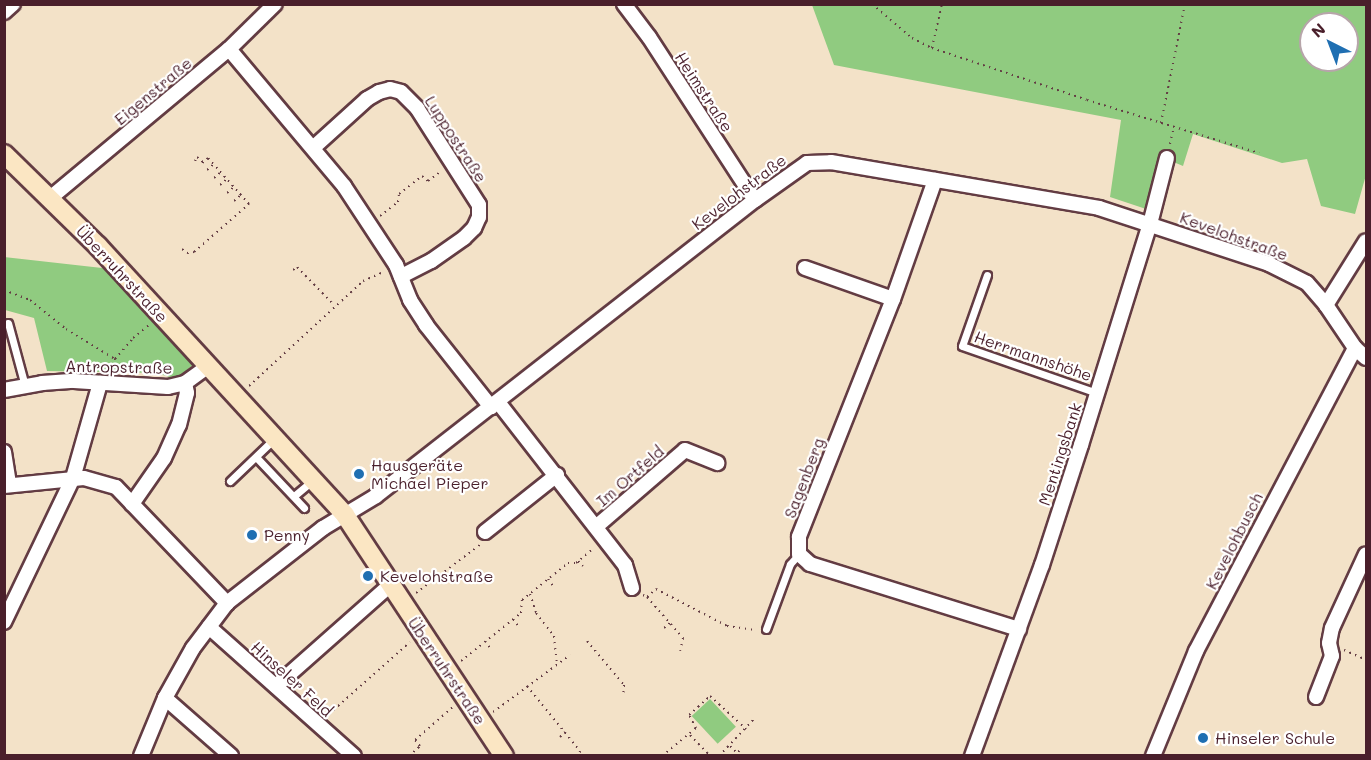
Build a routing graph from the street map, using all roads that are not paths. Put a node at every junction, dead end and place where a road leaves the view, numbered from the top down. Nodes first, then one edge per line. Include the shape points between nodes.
1 (275, 4) edge
2 (624, 4) edge
3 (229, 49) junction
4 (313, 148) junction
5 (4, 154) edge
6 (1167, 158) road end
7 (935, 180) junction
8 (49, 198) junction
9 (755, 200) junction
10 (1150, 224) junction
11 (1366, 241) edge
12 (805, 268) dead end
13 (399, 271) junction
14 (987, 275) dead end
15 (894, 299) junction
16 (1326, 305) junction
17 (8, 322) dead end
18 (1355, 348) junction
19 (1366, 358) edge
20 (207, 367) junction
21 (100, 383) junction
22 (185, 383) junction
23 (25, 386) junction
24 (4, 390) edge
25 (1097, 393) junction
26 (495, 405) junction
27 (275, 439) junction
28 (4, 452) edge
29 (256, 457) junction
30 (717, 464) dead end
31 (556, 475) junction
32 (73, 478) junction
33 (314, 479) junction
34 (230, 481) dead end
35 (7, 485) edge
36 (294, 496) junction
37 (128, 500) junction
38 (304, 508) dead end
39 (345, 515) junction
40 (597, 526) junction
41 (485, 532) road end
42 (799, 554) junction
43 (1366, 554) edge
44 (390, 585) junction
45 (632, 588) road end
46 (227, 603) junction
47 (4, 622) edge
48 (209, 627) junction
49 (1019, 628) junction
50 (766, 629) road end
51 (276, 686) junction
52 (1316, 697) dead end
53 (165, 698) junction
54 (141, 756) edge
55 (231, 756) edge
56 (354, 756) edge
57 (504, 756) edge
58 (972, 756) edge
59 (1153, 756) edge

1 - 3 street, Eigenstraße
2 - 9 street, Heimstraße
3 - 4 street
3 - 8 street, Eigenstraße
4 - 13 street via 370,223
4 - 13 street, Luppostraße via 367,99 390,89 409,99 479,205 479,218 464,238 431,261
5 - 8 main road, Überruhrstraße
6 - 10 street, Mentingsbank
7 - 9 street, Kevelohstraße via 831,162 807,163
7 - 10 street, Kevelohstraße via 1099,208
7 - 15 street, Sagenberg
8 - 20 main road, Überruhrstraße via 98,246
9 - 26 street, Kevelohstraße
10 - 16 street, Kevelohstraße via 1269,264 1307,283
10 - 25 street, Mentingsbank
11 - 16 street
12 - 15 street
13 - 26 street via 410,300 426,325
14 - 25 lane, Herrmannshöhe via 962,346
15 - 42 street, Sagenberg via 799,537
16 - 18 street, Kevelohstraße
17 - 23 lane
18 - 19 street, Kevelohstraße
18 - 59 street, Kevelohbusch via 1196,651
20 - 22 street, Antropstraße
20 - 27 main road, Überruhrstraße
21 - 22 street, Antropstraße via 168,387
21 - 23 street, Antropstraße via 74,381
21 - 32 street
22 - 37 street via 185,407 164,458
23 - 24 street, Antropstraße
25 - 49 street, Mentingsbank
26 - 31 street, Im Ortfeld
26 - 39 street, Kevelohstraße via 376,496
27 - 29 lane
27 - 33 main road, Überruhrstraße
28 - 35 street
29 - 34 lane
29 - 36 lane
30 - 40 street, Im Ortfeld via 685,450
31 - 40 street, Im Ortfeld
31 - 41 street
32 - 35 street
32 - 37 street via 107,483
32 - 47 street
33 - 36 lane
33 - 39 main road, Überruhrstraße
36 - 38 lane
37 - 46 street
39 - 44 main road, Überruhrstraße
39 - 46 street
40 - 45 street, Im Ortfeld via 625,565
42 - 49 street via 810,564
42 - 50 lane via 789,564
43 - 52 street via 1340,607 1329,644 1332,656
44 - 51 street
44 - 57 main road, Überruhrstraße
46 - 48 street
48 - 51 street, Hinseler Feld
48 - 53 street
49 - 58 street, Mentingsbank
51 - 56 street, Hinseler Feld
53 - 54 street
53 - 55 street

